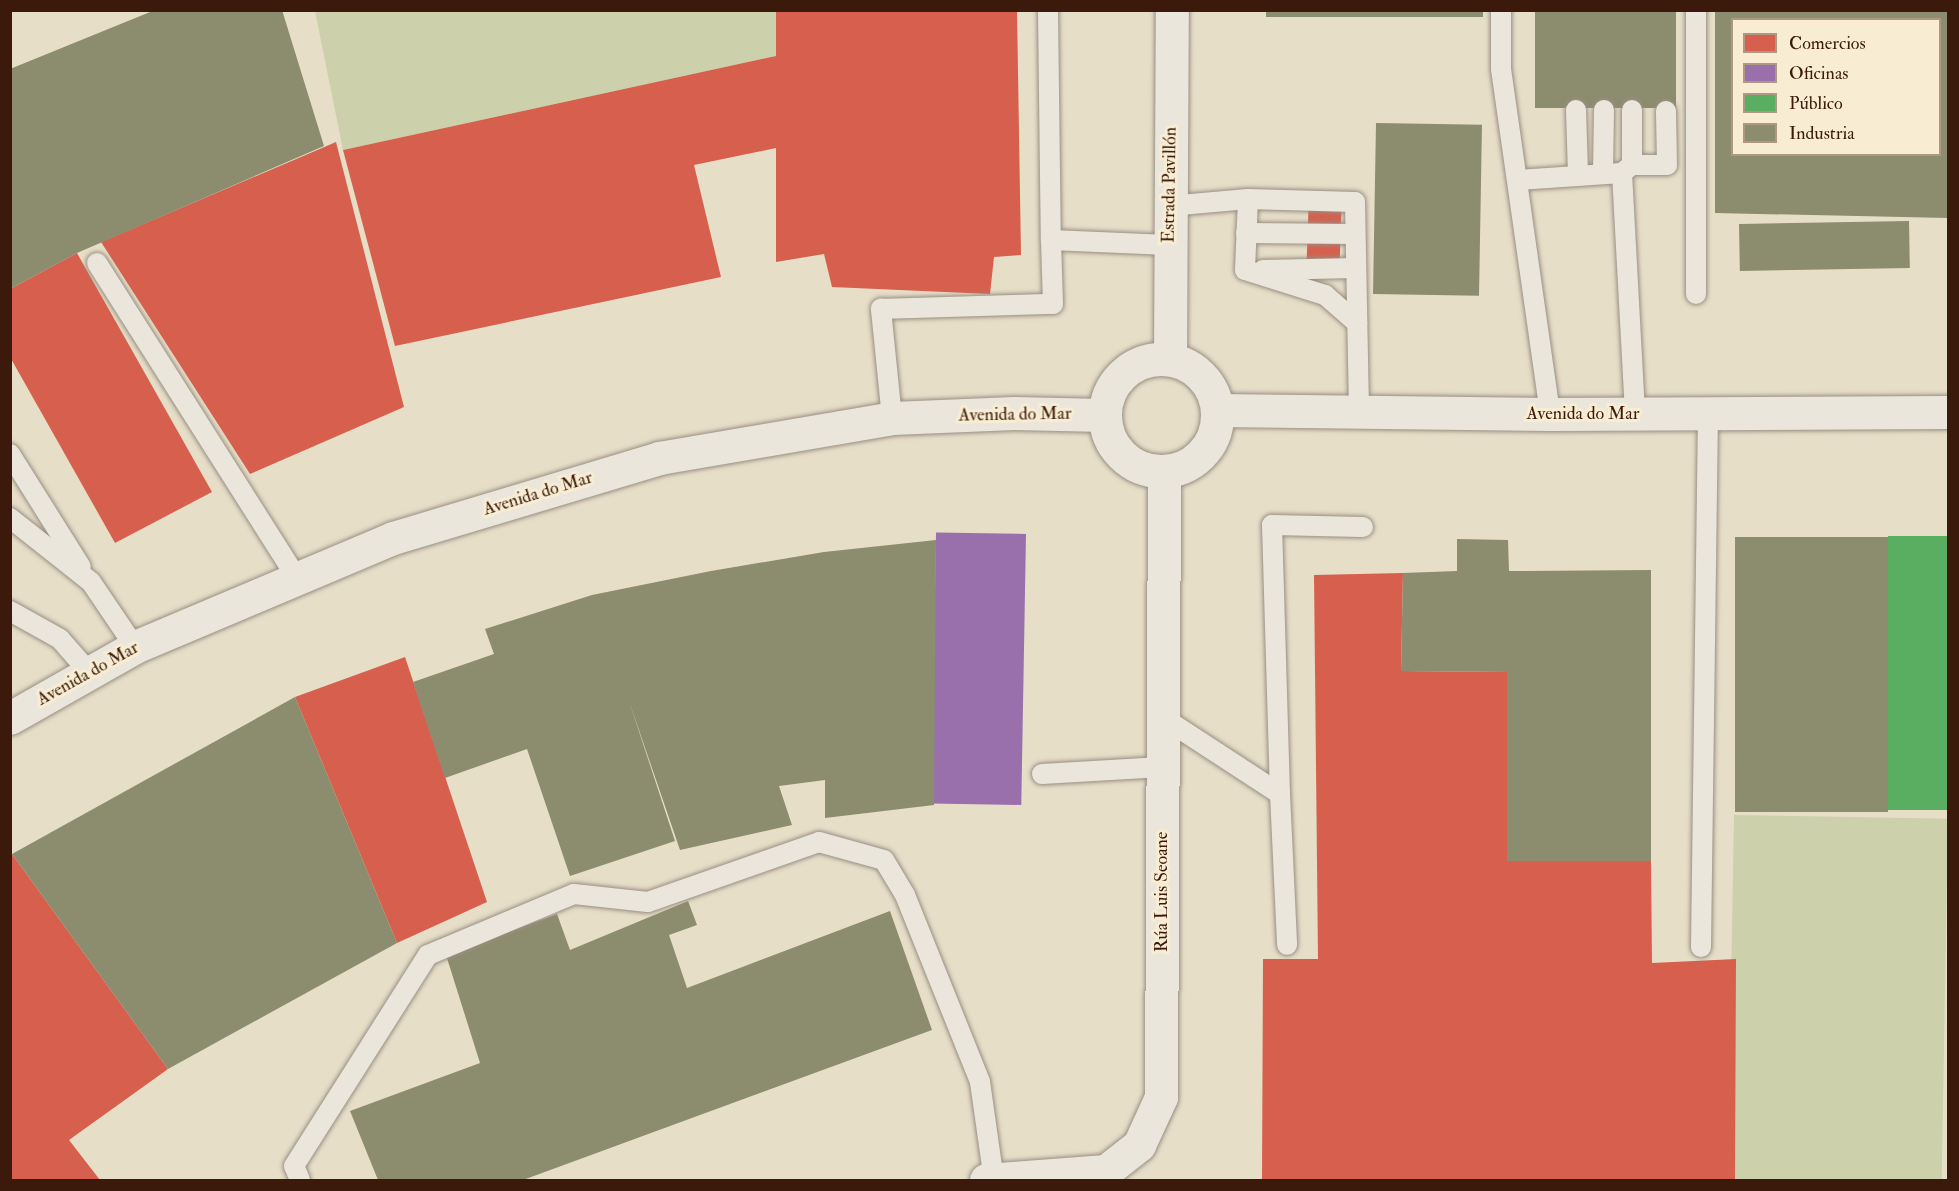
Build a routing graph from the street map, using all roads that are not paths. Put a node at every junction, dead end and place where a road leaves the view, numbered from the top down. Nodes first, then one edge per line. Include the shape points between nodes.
1 (1048, 10) edge
2 (1172, 10) edge
3 (1501, 10) edge
4 (1696, 10) edge
5 (1576, 110) dead end
6 (1604, 110) dead end
7 (1632, 110) dead end
8 (1666, 111) dead end
9 (1619, 170) junction
10 (1578, 174) junction
11 (1518, 180) junction
12 (1248, 200) junction
13 (1169, 206) junction
14 (1246, 233) junction
15 (1355, 234) junction
16 (1051, 240) junction
17 (1169, 244) junction
18 (97, 263) dead end
19 (1356, 268) junction
20 (1245, 270) junction
21 (1696, 294) dead end
22 (1357, 323) junction
23 (1170, 358) junction
24 (1217, 410) junction
25 (1359, 411) junction
26 (1948, 412) edge
27 (1708, 413) junction
28 (1550, 414) junction
29 (1635, 414) junction
30 (1104, 415) junction
31 (892, 418) junction
32 (10, 454) edge
33 (1164, 472) junction
34 (10, 518) edge
35 (1363, 527) dead end
36 (297, 578) junction
37 (91, 582) junction
38 (10, 611) edge
39 (135, 647) junction
40 (88, 671) junction
41 (1162, 717) junction
42 (10, 718) edge
43 (1162, 766) junction
44 (1042, 774) dead end
45 (1280, 794) junction
46 (1287, 945) dead end
47 (1701, 947) dead end
48 (300, 1180) edge
49 (986, 1180) edge
50 (994, 1180) edge

1 - 16 lane
2 - 13 street, Estrada Pavillón
3 - 11 lane via 1501,69
4 - 21 lane
5 - 10 lane
6 - 9 lane
7 - 9 lane
8 - 9 lane via 1667,165
9 - 10 lane
9 - 29 lane
10 - 11 lane
11 - 28 lane
12 - 13 lane
12 - 14 lane
12 - 15 lane via 1354,202
13 - 17 street, Estrada Pavillón
14 - 15 lane
14 - 20 lane
15 - 19 lane
16 - 17 lane
16 - 31 lane via 1053,304 881,309
17 - 23 street, Estrada Pavillón
18 - 36 lane
19 - 20 lane
19 - 22 lane
20 - 22 lane via 1324,295
22 - 25 lane
23 - 24 street via 1199,374 1211,389
23 - 30 street via 1130,367 1107,396
24 - 25 street, Avenida do Mar
24 - 33 street via 1211,442 1202,454 1191,464
25 - 28 street, Avenida do Mar
26 - 27 street, Avenida do Mar
27 - 29 street, Avenida do Mar
27 - 47 lane
28 - 29 street, Avenida do Mar
30 - 31 street, Avenida do Mar via 1014,413
30 - 33 street via 1106,434 1119,453 1138,467
31 - 36 street, Avenida do Mar via 659,458 393,537
32 - 37 lane
33 - 41 street, Rúa Luis Seoane
34 - 37 lane
35 - 45 lane via 1272,525
36 - 39 street, Avenida do Mar
37 - 39 lane
38 - 40 lane via 60,639
39 - 40 street, Avenida do Mar
40 - 42 street, Avenida do Mar
41 - 43 street, Rúa Luis Seoane
41 - 45 lane
43 - 44 lane
43 - 50 street, Rúa Luis Seoane via 1161,1097 1139,1145 1106,1171
45 - 46 lane
48 - 50 lane via 294,1166 428,955 574,894 648,902 819,842 884,860 905,895 980,1082
49 - 50 street, Rúa Luis Seoane

